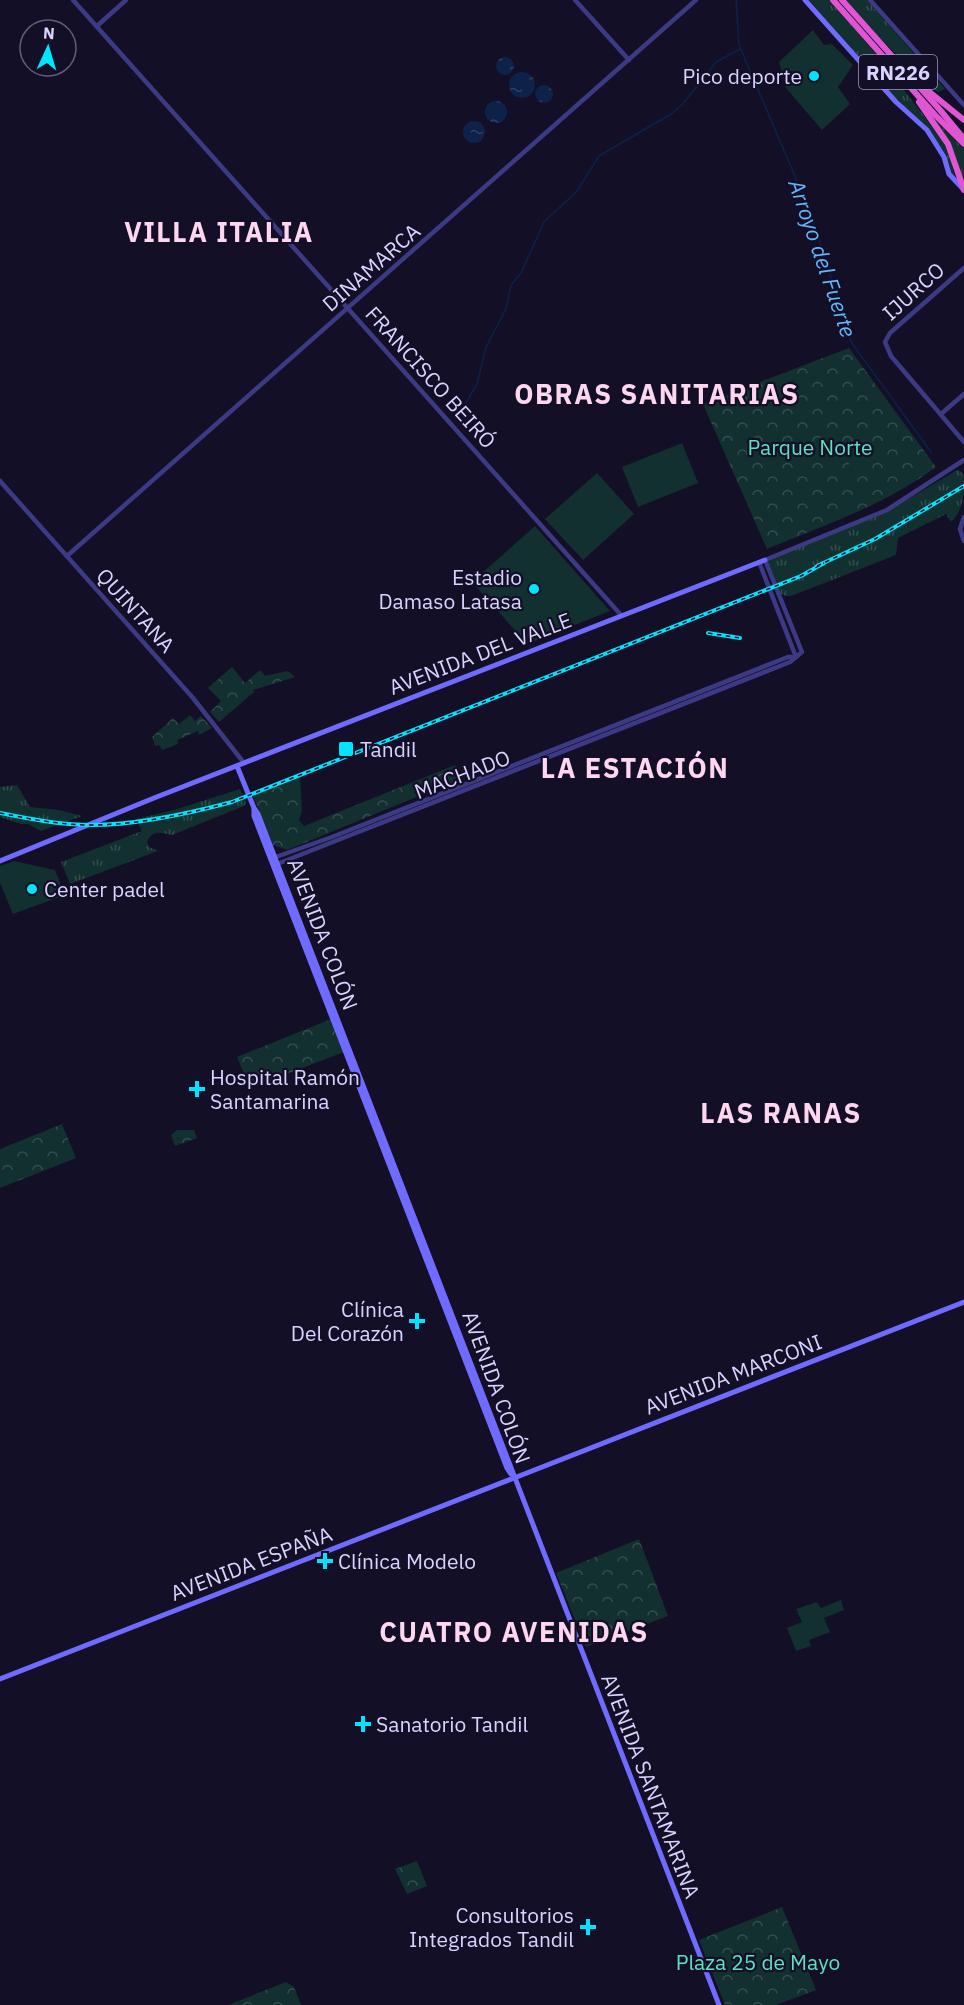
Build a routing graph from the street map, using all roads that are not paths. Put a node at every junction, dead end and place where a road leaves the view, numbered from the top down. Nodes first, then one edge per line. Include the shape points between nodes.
1 (73, 0) edge
2 (126, 0) edge
3 (575, 0) edge
4 (696, 0) edge
5 (805, 0) edge
6 (833, 0) edge
7 (842, 0) edge
8 (870, 0) edge
9 (97, 26) junction
10 (629, 60) junction
11 (906, 77) junction
12 (964, 105) edge
13 (964, 120) edge
14 (964, 139) edge
15 (964, 144) edge
16 (964, 190) edge
17 (964, 268) edge
18 (348, 310) junction
19 (964, 394) edge
20 (941, 414) junction
21 (964, 442) edge
22 (963, 464) edge
23 (0, 481) edge
24 (964, 517) edge
25 (964, 541) edge
26 (67, 556) junction
27 (762, 561) junction
28 (621, 615) junction
29 (796, 657) junction
30 (244, 763) junction
31 (237, 766) junction
32 (0, 861) edge
33 (274, 861) junction
34 (964, 1302) edge
35 (514, 1478) junction
36 (0, 1679) edge
37 (719, 2005) edge

1 - 9 street, FRANCISCO BEIRÓ
2 - 9 street
3 - 10 street
4 - 10 street, DINAMARCA
5 - 16 main road via 896,102 927,130 944,157 949,174
6 - 11 highway, RN226
7 - 11 highway, RN226
8 - 12 street
9 - 18 street, FRANCISCO BEIRÓ
10 - 18 street, DINAMARCA
11 - 13 highway
11 - 14 highway, RN226
11 - 15 highway, RN226
11 - 16 highway via 948,144
17 - 20 street, IJURCO via 885,340 891,357
18 - 26 street, DINAMARCA
18 - 28 street, FRANCISCO BEIRÓ
19 - 20 street
20 - 21 street
22 - 27 street, AVENIDA DEL VALLE via 887,510
23 - 26 street, QUINTANA
24 - 25 street via 960,529
26 - 30 street, QUINTANA via 193,698
27 - 28 main road, AVENIDA DEL VALLE
27 - 29 street
27 - 29 street, MACHADO via 802,652
28 - 30 main road, AVENIDA DEL VALLE
29 - 33 street, MACHADO via 736,677
30 - 31 main road, AVENIDA DEL VALLE
31 - 32 main road, AVENIDA DEL VALLE
31 - 33 main road, AVENIDA COLÓN
33 - 35 main road, AVENIDA COLÓN
34 - 35 main road, AVENIDA MARCONI
35 - 36 main road, AVENIDA ESPAÑA
35 - 37 main road, AVENIDA SANTAMARINA

